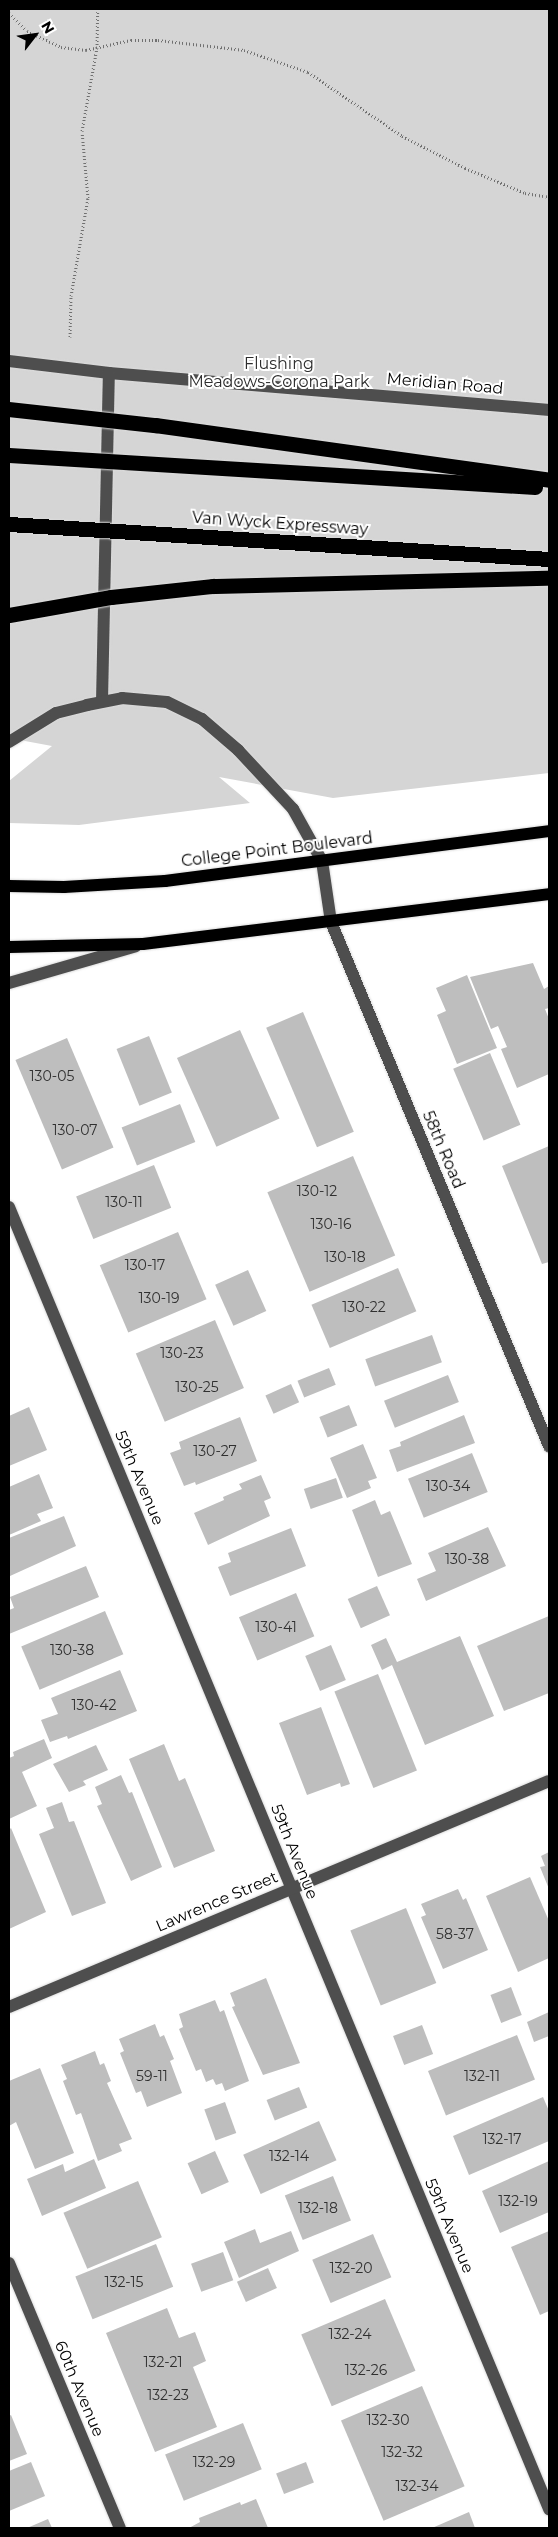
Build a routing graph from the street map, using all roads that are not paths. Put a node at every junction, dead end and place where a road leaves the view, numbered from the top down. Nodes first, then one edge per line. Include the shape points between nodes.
1 (9, 361) edge
2 (110, 373) junction
3 (9, 409) edge
4 (549, 410) edge
5 (9, 455) edge
6 (549, 480) edge
7 (549, 488) edge
8 (9, 524) edge
9 (549, 559) edge
10 (549, 578) edge
11 (9, 615) edge
12 (102, 701) junction
13 (9, 742) edge
14 (549, 831) edge
15 (322, 861) junction
16 (9, 886) edge
17 (549, 894) edge
18 (331, 922) junction
19 (143, 944) junction
20 (9, 947) edge
21 (9, 983) edge
22 (9, 1207) edge
23 (549, 1446) edge
24 (549, 1782) edge
25 (291, 1888) junction
26 (9, 2007) edge
27 (9, 2263) edge
28 (549, 2509) edge
29 (120, 2528) edge

1 - 2 street, Meridian Road
2 - 4 street, Meridian Road
2 - 12 street
3 - 6 highway, bridge
5 - 7 highway, bridge
8 - 9 highway, Van Wyck Expressway, bridge
10 - 11 highway, bridge via 213,586 110,596
12 - 13 street via 56,712
12 - 15 street via 122,698 167,702 202,719 238,750 293,809
14 - 15 main road, College Point Boulevard
15 - 16 main road, College Point Boulevard via 112,886
15 - 18 street, 58th Road
17 - 18 main road
18 - 19 main road
18 - 23 street, 58th Road
19 - 20 main road
19 - 21 street
22 - 25 street, 59th Avenue
24 - 25 street, Lawrence Street
25 - 26 street, Lawrence Street
25 - 28 street, 59th Avenue
27 - 29 street, 60th Avenue

